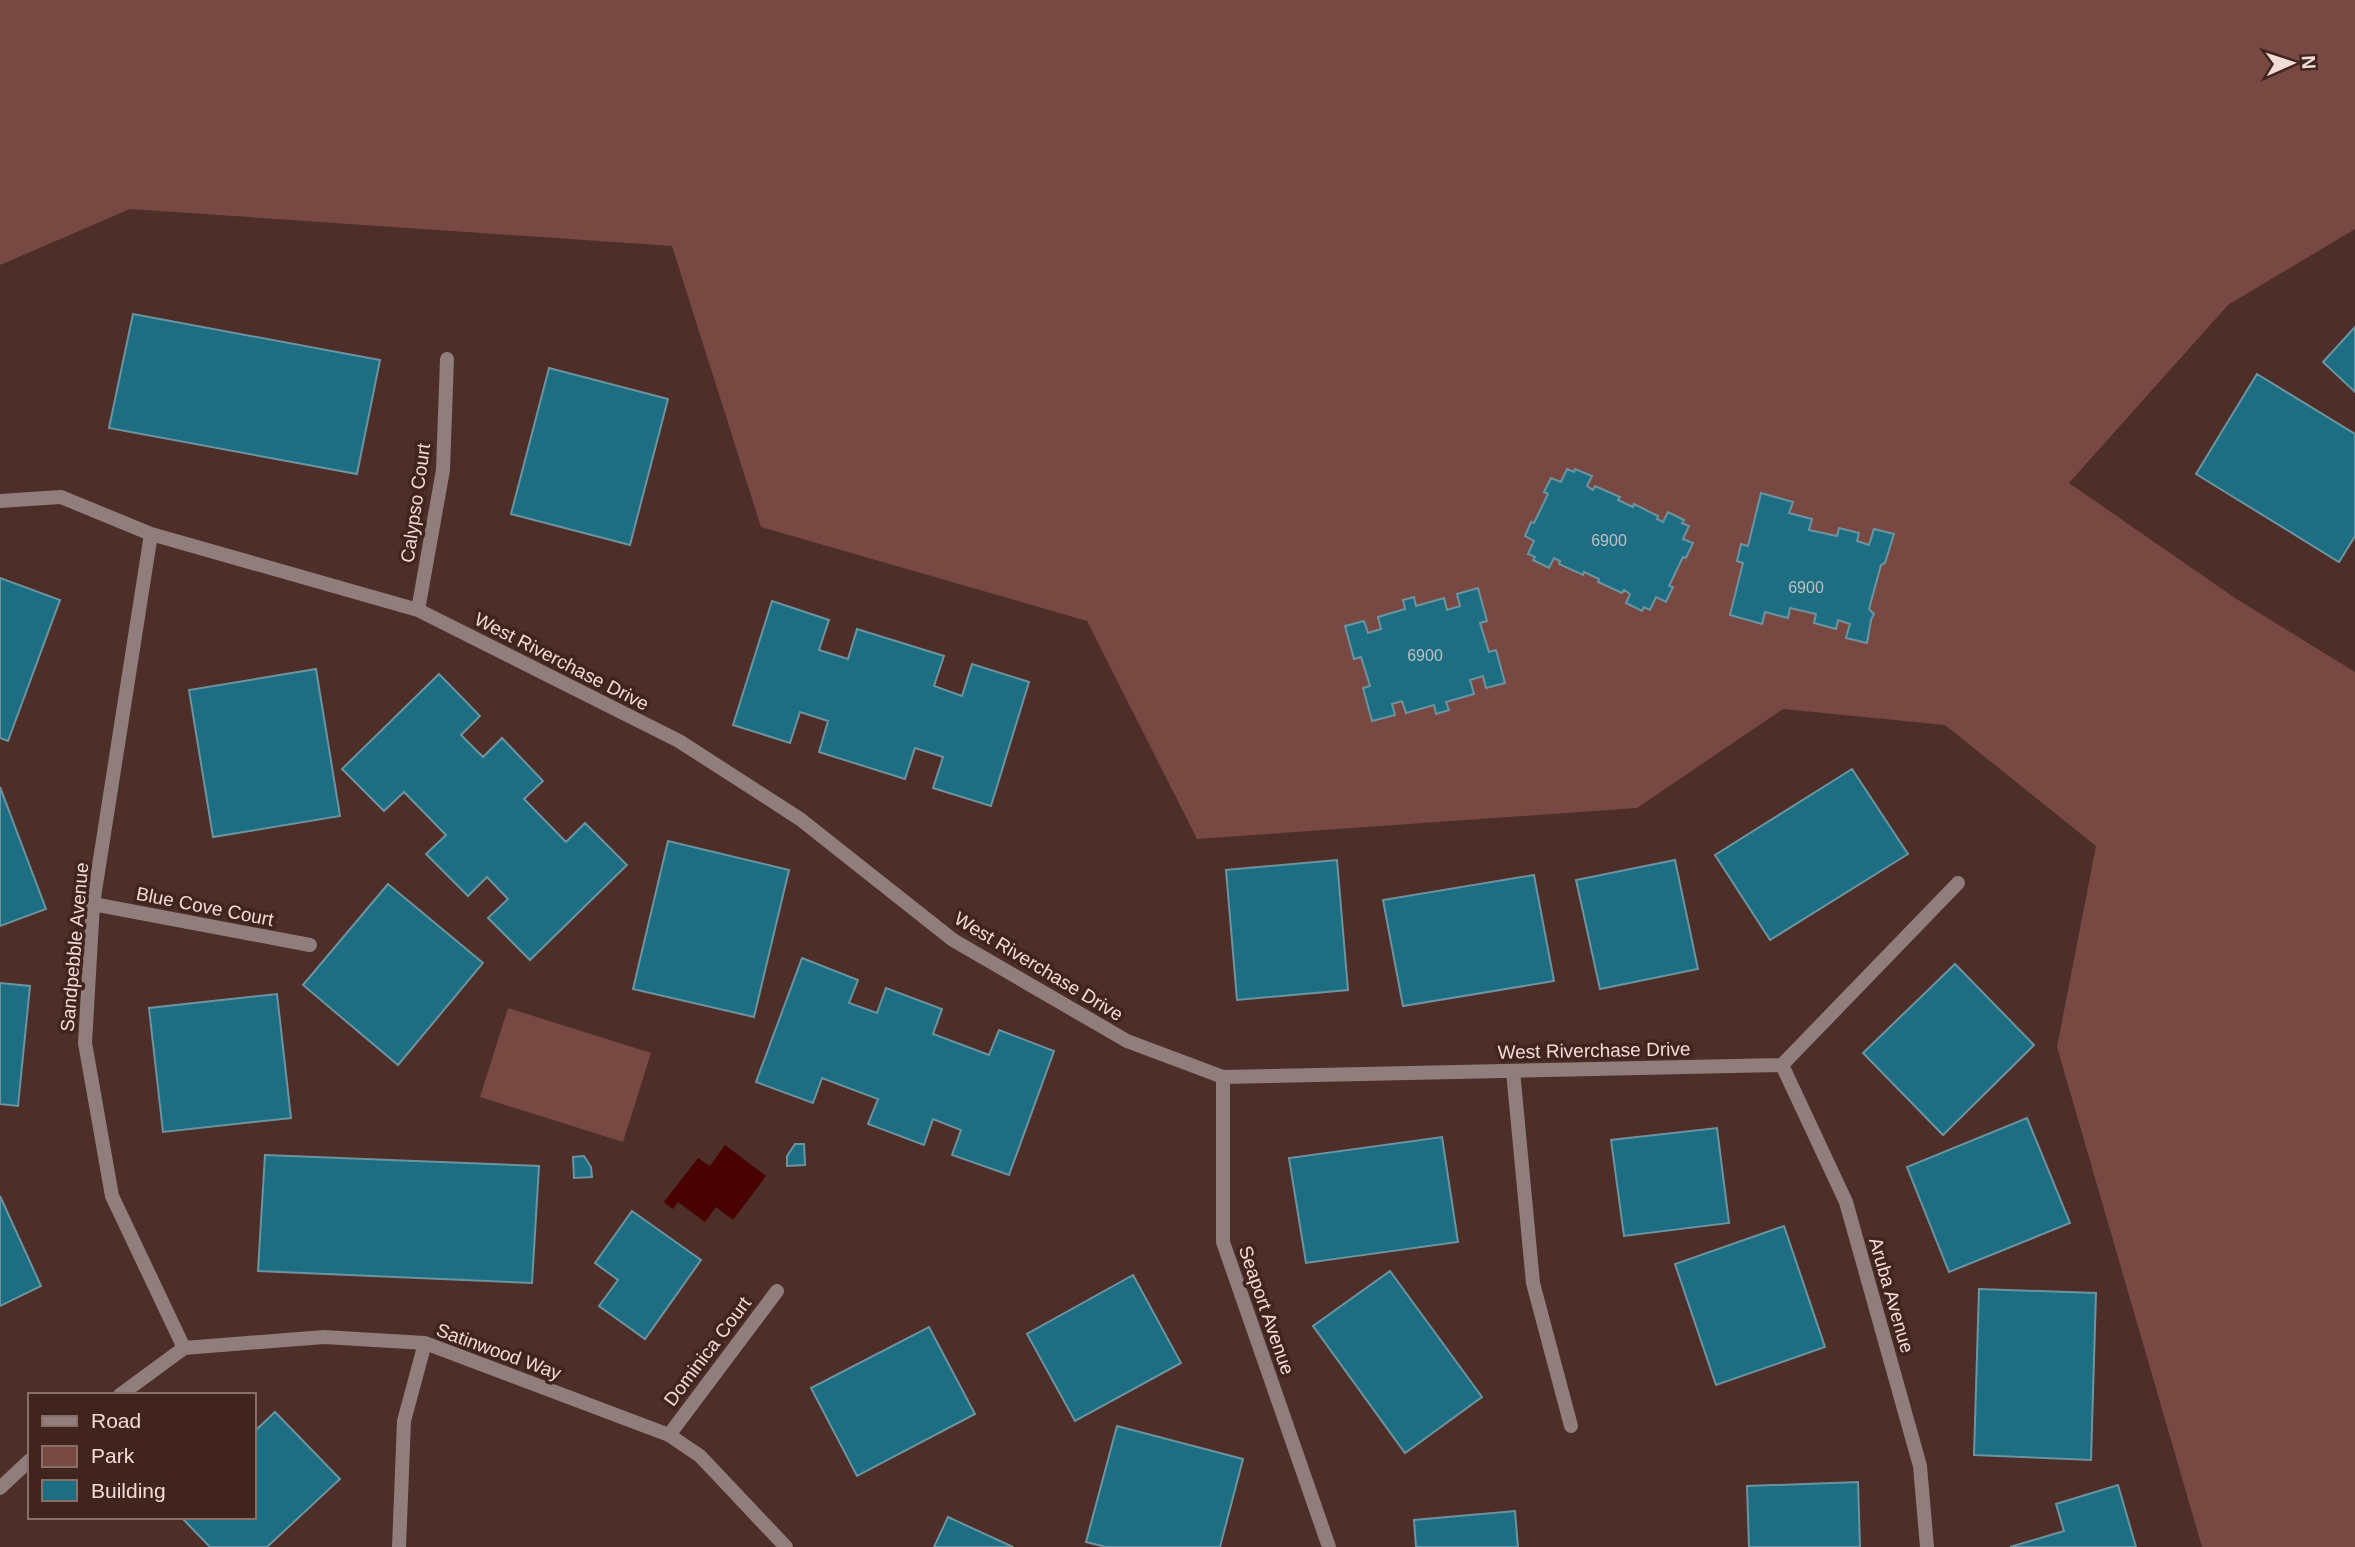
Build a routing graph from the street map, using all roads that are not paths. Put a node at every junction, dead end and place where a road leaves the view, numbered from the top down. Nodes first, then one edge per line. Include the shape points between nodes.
1 (447, 359) dead end
2 (0, 501) edge
3 (151, 534) junction
4 (418, 610) junction
5 (1958, 883) dead end
6 (93, 904) junction
7 (310, 945) dead end
8 (1782, 1065) junction
9 (1513, 1071) junction
10 (1223, 1077) junction
11 (777, 1291) dead end
12 (425, 1343) junction
13 (184, 1348) junction
14 (123, 1393) edge
15 (1571, 1426) dead end
16 (669, 1435) junction
17 (28, 1462) edge
18 (0, 1488) edge
19 (399, 1547) edge
20 (786, 1547) edge
21 (1329, 1547) edge
22 (1927, 1547) edge

1 - 4 street, Calypso Court via 443,470
2 - 3 street, West Riverchase Drive via 61,497
3 - 4 street, West Riverchase Drive
3 - 6 street, Sandpebble Avenue
4 - 10 street, West Riverchase Drive via 679,741 800,819 953,940 1127,1041
5 - 8 street
6 - 7 street, Blue Cove Court
6 - 13 street, Sandpebble Avenue via 85,1043 112,1196
8 - 9 street, West Riverchase Drive
8 - 22 street, Aruba Avenue via 1846,1202 1920,1466
9 - 10 street, West Riverchase Drive
9 - 15 street via 1533,1283
10 - 21 street, Seaport Avenue via 1223,1242
11 - 16 street, Dominica Court
12 - 13 street, Satinwood Way via 324,1337
12 - 16 street, Satinwood Way
12 - 19 street via 404,1421
13 - 14 street
16 - 20 street, Satinwood Way via 700,1455
17 - 18 street

